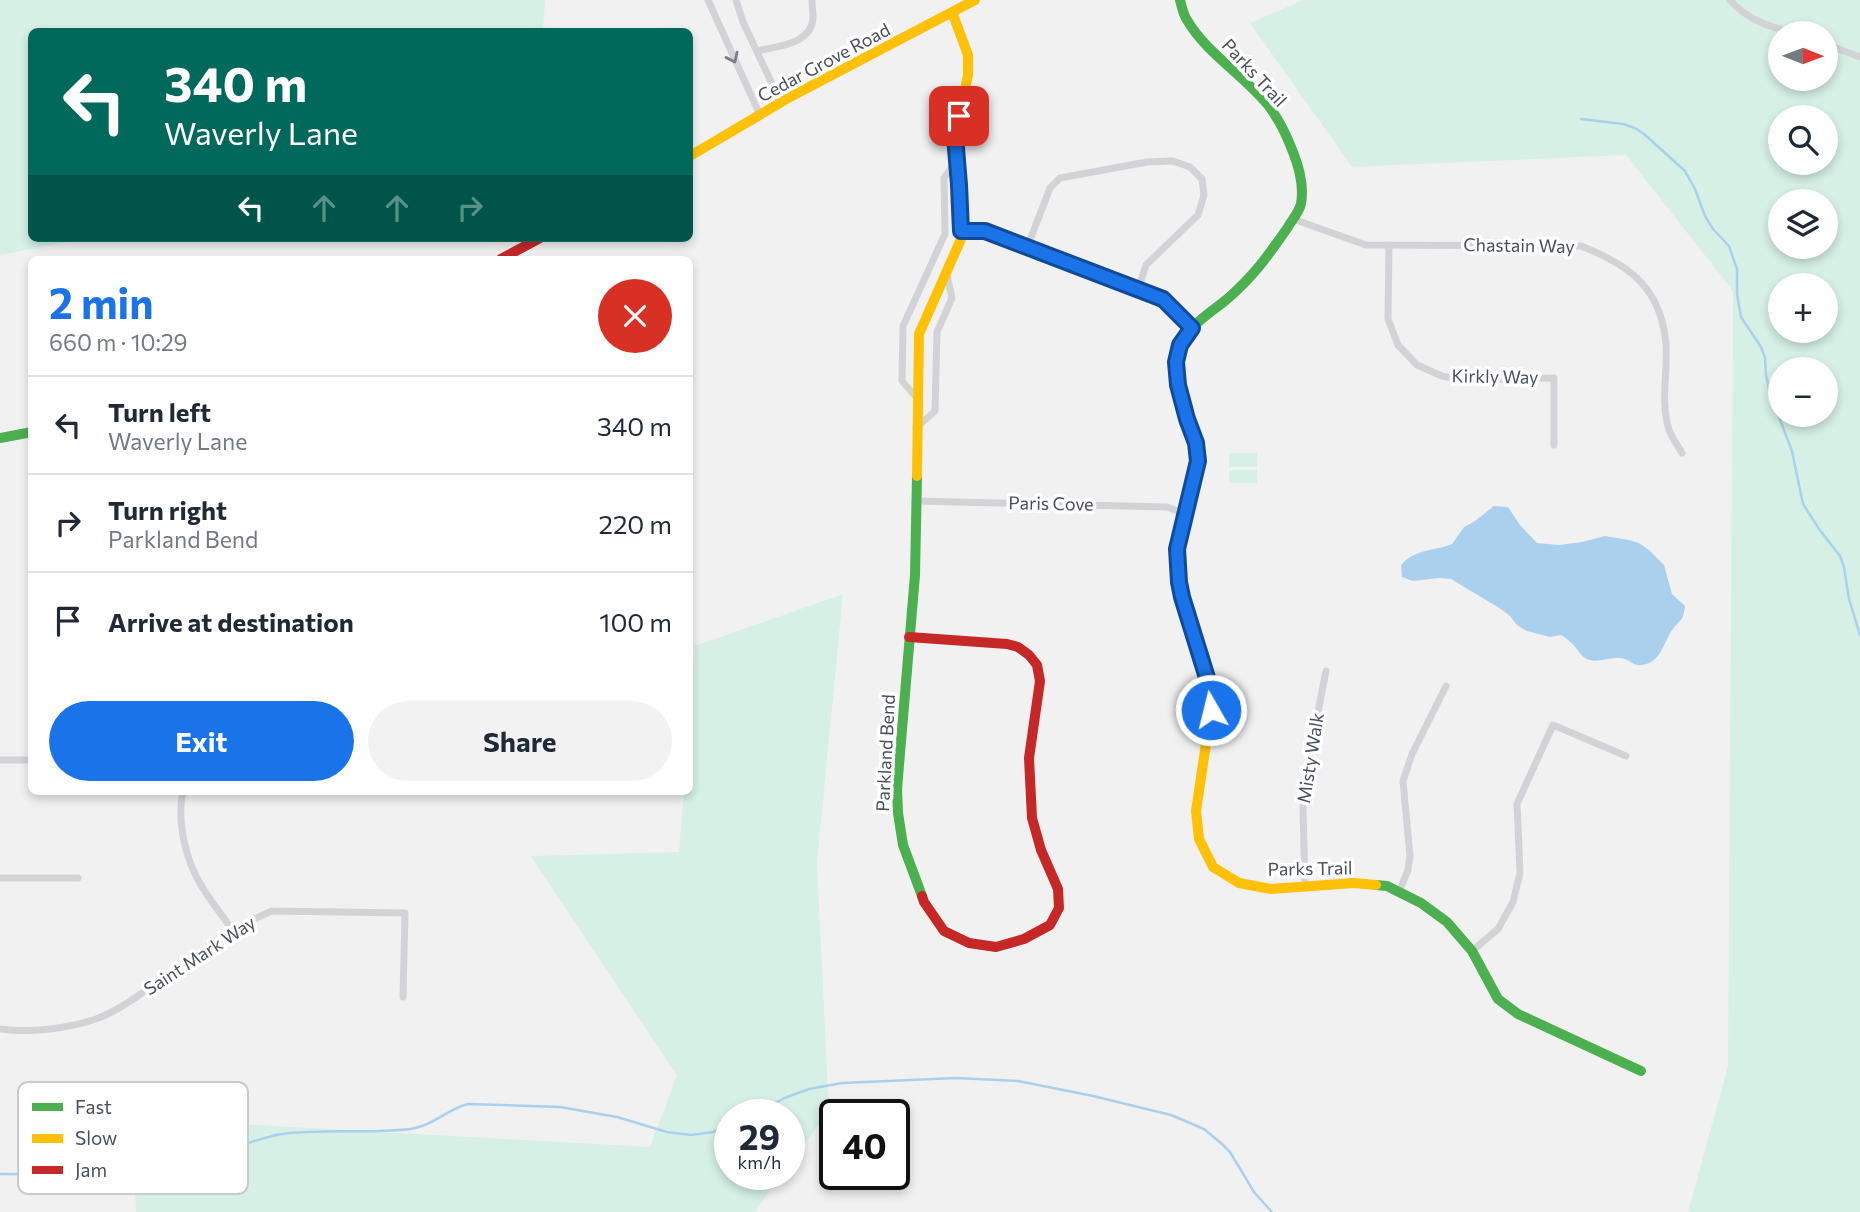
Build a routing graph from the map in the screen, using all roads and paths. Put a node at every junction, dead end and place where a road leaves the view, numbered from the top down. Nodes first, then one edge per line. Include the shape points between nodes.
1 (708, 0) edge
2 (736, 0) edge
3 (812, 0) edge
4 (975, 0) edge
5 (1180, 0) edge
6 (1730, 0) edge
7 (952, 12) junction
8 (1768, 26) edge
9 (1838, 49) edge
10 (757, 51) junction
11 (1860, 57) edge
12 (781, 103) junction
13 (760, 115) junction
14 (693, 154) edge
15 (957, 160) junction
16 (1293, 219) junction
17 (961, 231) junction
18 (533, 242) edge
19 (1389, 245) junction
20 (1027, 247) junction
21 (507, 256) edge
22 (946, 270) junction
23 (1138, 290) junction
24 (1192, 328) junction
25 (917, 398) junction
26 (916, 428) junction
27 (28, 433) edge
28 (0, 438) edge
29 (1553, 445) dead end
30 (1682, 453) dead end
31 (915, 501) junction
32 (1185, 514) junction
33 (909, 637) junction
34 (1326, 671) dead end
35 (1446, 686) dead end
36 (1626, 755) dead end
37 (0, 760) edge
38 (28, 760) edge
39 (182, 795) edge
40 (0, 878) edge
41 (78, 878) dead end
42 (1305, 887) junction
43 (1399, 892) junction
44 (233, 931) junction
45 (1472, 951) junction
46 (403, 997) dead end
47 (0, 1030) edge
48 (1641, 1071) dead end

1 -> 13 street
2 - 10 street
3 - 10 street via 813,20 807,33 794,43
4 - 7 street, Cedar Grove Road
5 - 16 street, Parks Trail via 1185,18 1201,40 1267,104 1281,126 1301,186 1300,208
6 - 8 street via 1747,16
7 - 12 street, Cedar Grove Road
7 - 15 street, Parkland Bend via 968,55 955,136
9 - 11 street
10 - 12 street
12 - 13 street, Cedar Grove Road
13 - 14 street, Cedar Grove Road
15 - 17 street, Parkland Bend
15 - 25 street, Parkland Bend via 944,178 945,234 903,326 902,381
16 - 19 street, Chastain Way via 1366,245
16 - 24 street, Parks Trail via 1265,261
17 - 20 street via 985,231
17 - 22 street, Parkland Bend
18 - 21 street
19 - 29 street, Kirkly Way via 1388,319 1398,345 1417,365 1442,376 1461,380 1554,378
19 - 30 street, Chastain Way via 1581,246 1623,265 1653,297 1662,322 1665,411
20 - 23 street
20 - 23 street via 1050,188 1060,178 1147,162 1172,161 1190,167 1202,179 1204,195 1198,215 1146,265
22 - 25 street, Parkland Bend via 919,334
22 - 26 street via 952,298 937,332 934,411
23 - 24 street via 1163,299
24 - 32 street, Parks Trail via 1180,345 1176,362 1198,461
25 - 26 street, Parkland Bend
26 - 31 street, Parkland Bend
27 - 28 street
31 - 32 street, Paris Cove via 1167,507
31 - 33 street, Parkland Bend
32 - 42 street, Parks Trail via 1177,549 1179,582 1208,681 1211,710 1196,811 1199,839 1213,867 1239,883 1271,889
33 - 33 street, Parkland Bend via 897,789 902,845 924,902 944,931 969,943 996,947 1024,939 1050,925 1059,908 1058,890 1032,818 1029,758 1040,681 1037,664 1018,647 1007,644
34 - 42 street, Misty Walk via 1306,773
35 - 43 street via 1403,781 1410,856
36 - 45 street via 1553,725 1517,804 1520,873 1513,902 1498,929
37 - 38 street
39 - 44 street via 183,839 196,877
40 - 41 street
42 - 43 street, Parks Trail via 1354,883
43 - 45 street, Parks Trail via 1447,922
44 - 46 street, Saint Mark Way via 272,911 405,912
44 - 47 street, Saint Mark Way via 97,1018 55,1028
45 - 48 street, Parks Trail via 1498,999 1518,1014

